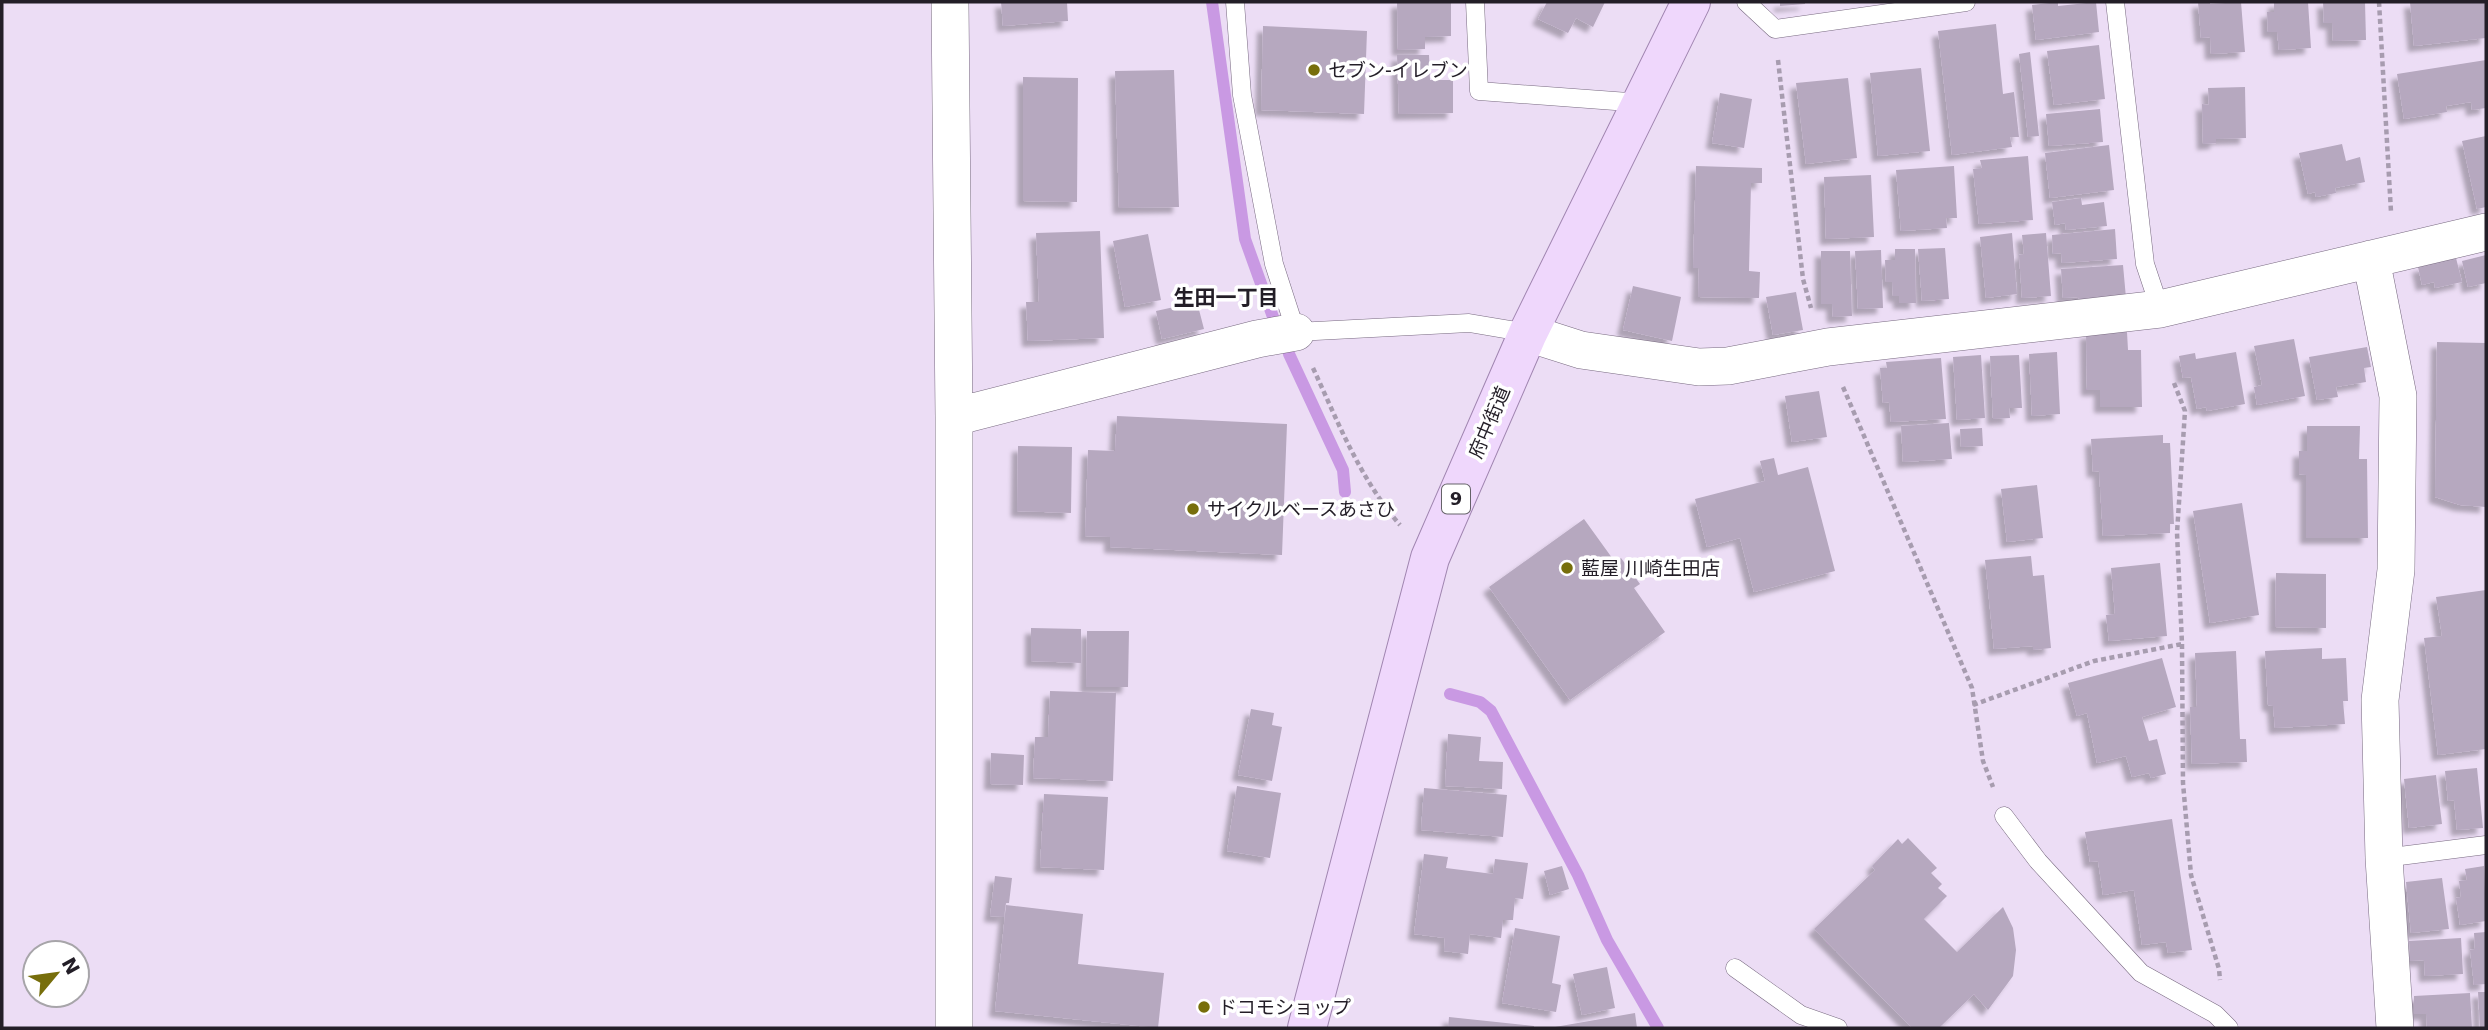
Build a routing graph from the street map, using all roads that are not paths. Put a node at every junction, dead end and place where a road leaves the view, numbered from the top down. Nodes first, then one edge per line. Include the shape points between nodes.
1 (950, 2) edge
2 (1235, 2) edge
3 (1475, 2) edge
4 (1691, 2) edge
5 (1746, 2) edge
6 (1966, 2) edge
7 (2115, 2) edge
8 (1642, 103) junction
9 (2486, 232) edge
10 (2382, 257) junction
11 (2160, 309) junction
12 (1296, 332) junction
13 (1528, 333) junction
14 (954, 417) junction
15 (2004, 816) road end
16 (2486, 845) edge
17 (2384, 859) junction
18 (1735, 968) dead end
19 (954, 1028) edge
20 (1307, 1028) edge
21 (1838, 1028) edge
22 (2229, 1028) edge
23 (2395, 1028) edge

1 - 14 street
2 - 12 lane via 1242,95 1274,264
3 - 8 lane via 1479,91
4 - 8 main road, 府中街道 / 9
5 - 6 lane via 1775,29
7 - 11 lane via 2145,264
8 - 13 main road, 府中街道 / 9
9 - 10 street
10 - 11 street
10 - 17 street via 2398,396 2396,570 2379,700
11 - 13 street via 1825,348 1728,366 1699,367 1581,350
12 - 13 lane via 1469,323
12 - 14 street
13 - 20 main road, 府中街道 / 9 via 1430,558
14 - 19 street
15 - 22 lane via 2038,861 2141,973 2215,1014
16 - 17 lane
17 - 23 street
18 - 21 lane via 1801,1015

